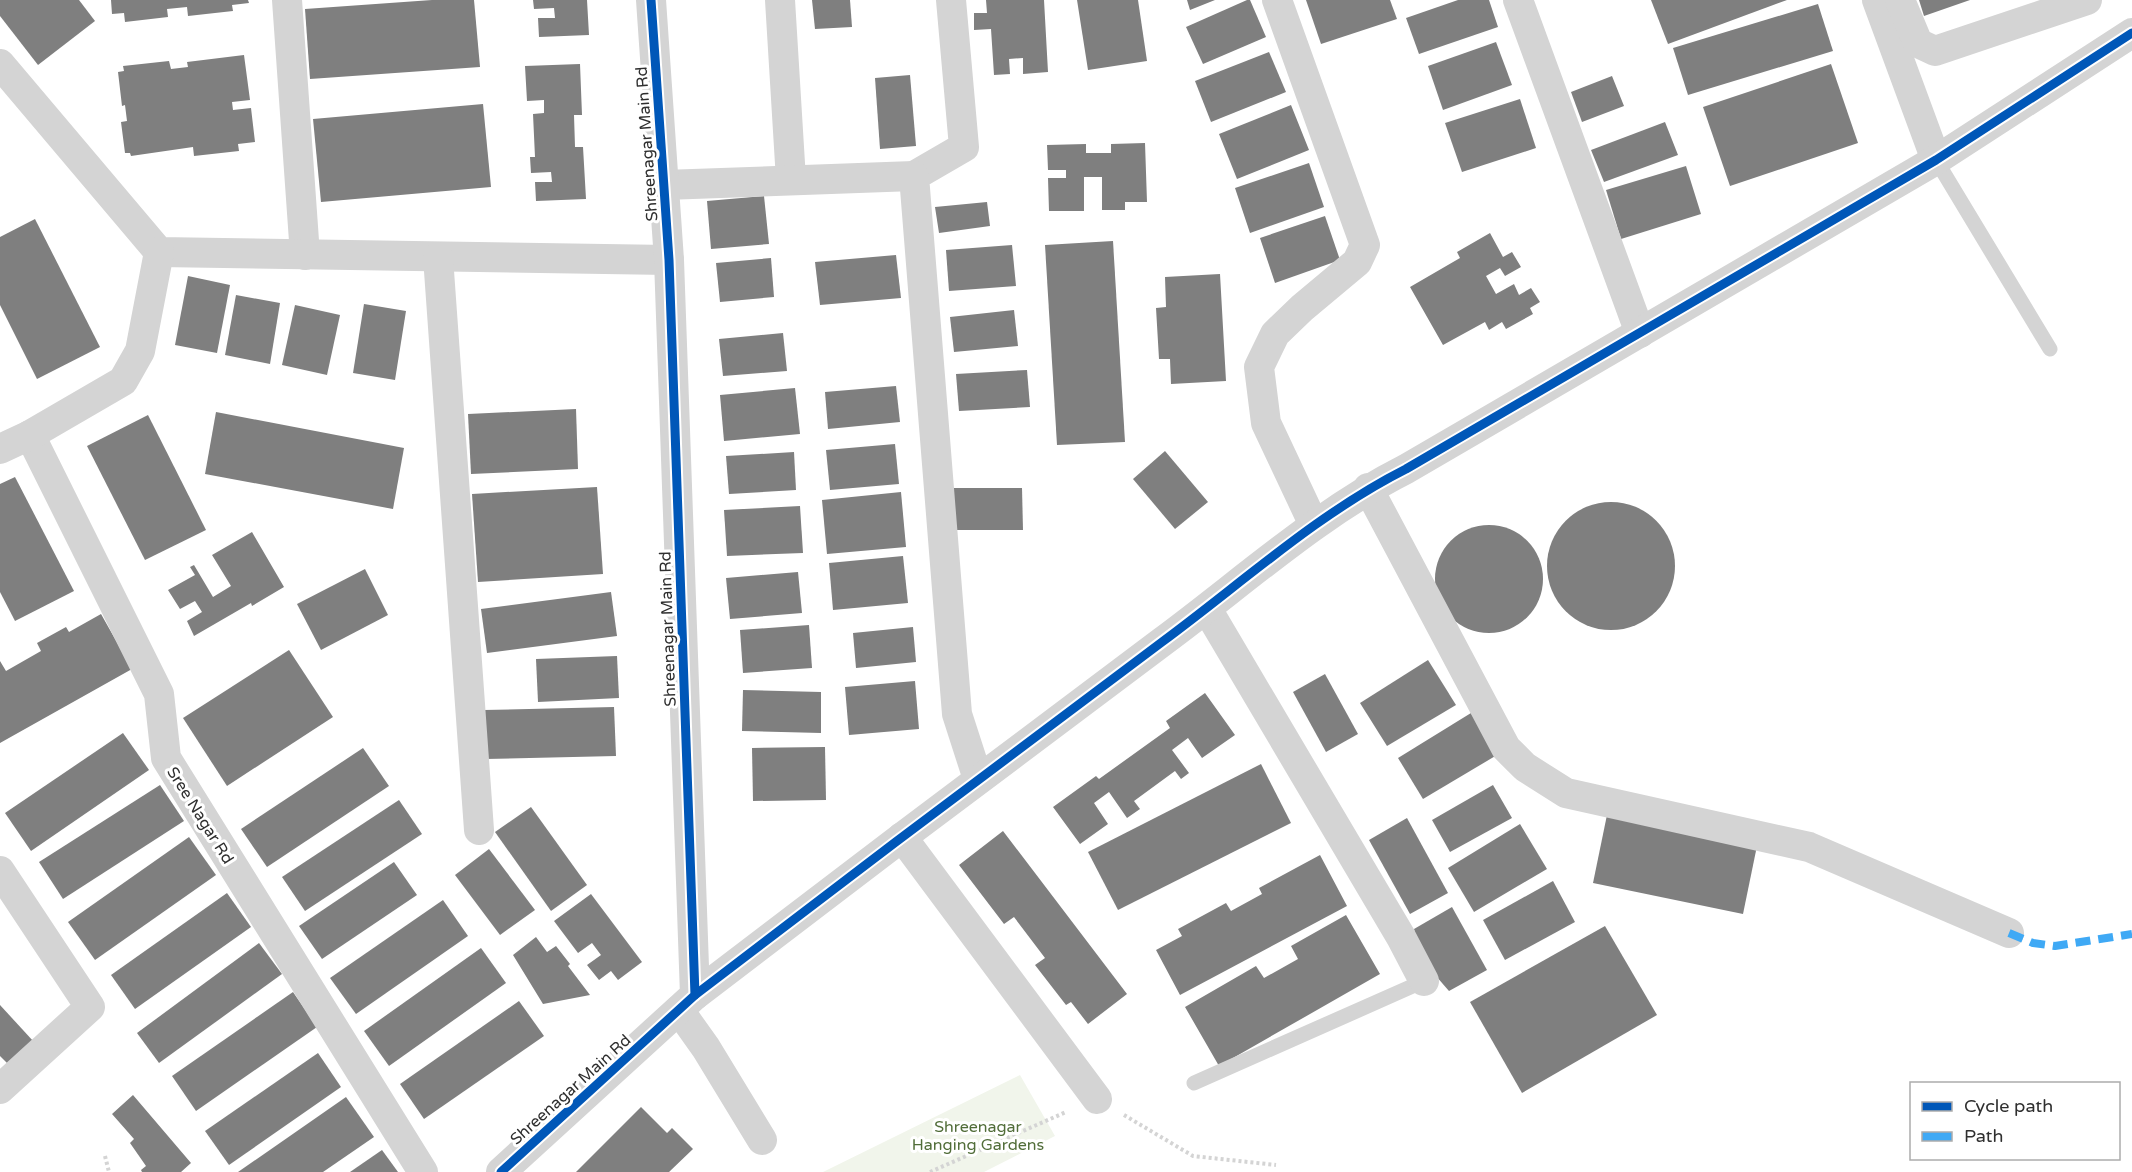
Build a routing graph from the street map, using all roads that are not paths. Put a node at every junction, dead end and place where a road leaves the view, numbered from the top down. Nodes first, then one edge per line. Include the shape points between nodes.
1 (287, 0) edge
2 (651, 0) edge
3 (780, 0) edge
4 (951, 0) edge
5 (1277, 0) edge
6 (1518, 0) edge
7 (1877, 0) edge
8 (1900, 0) edge
9 (2087, 0) edge
10 (2131, 37) edge
11 (0, 64) edge
12 (1936, 159) junction
13 (914, 176) junction
14 (791, 180) junction
15 (664, 185) junction
16 (159, 252) junction
17 (305, 255) junction
18 (438, 257) junction
19 (669, 260) junction
20 (1640, 333) junction
21 (2050, 349) dead end
22 (30, 435) junction
23 (0, 449) edge
24 (1368, 488) junction
25 (1314, 525) junction
26 (1207, 609) junction
27 (978, 779) junction
28 (478, 830) dead end
29 (902, 837) junction
30 (0, 871) edge
31 (2008, 933) dead end
32 (1424, 981) joint
33 (687, 1003) junction
34 (1194, 1083) dead end
35 (0, 1089) edge
36 (1097, 1099) road end
37 (762, 1140) dead end
38 (423, 1172) edge
39 (501, 1172) edge

1 - 17 street
2 - 15 street, Shreenagar Main Rd
3 - 14 street
4 - 13 street via 963,147
5 - 25 street via 1365,245 1357,262 1275,334 1259,367 1266,423
6 - 20 street
7 - 12 street
8 - 9 street via 1918,43 1935,51
10 - 12 street
11 - 16 street
12 - 20 street
12 - 21 lane
13 - 14 street
13 - 27 street via 957,714
14 - 15 street
15 - 19 street, Shreenagar Main Rd
16 - 17 street
16 - 22 street via 140,351 123,381
17 - 18 street
18 - 19 street
18 - 28 street
19 - 33 street, Shreenagar Main Rd
20 - 24 street
22 - 23 street
22 - 38 street, Sree Nagar Rd via 159,693 166,758
24 - 25 street
24 - 31 street via 1506,748 1525,767 1566,792 1809,847
25 - 26 street
26 - 27 street
26 - 32 street
27 - 29 street
29 - 33 street
29 - 36 street
30 - 35 street via 90,1007
32 - 34 lane
33 - 37 street via 706,1048
33 - 39 street, Shreenagar Main Rd

